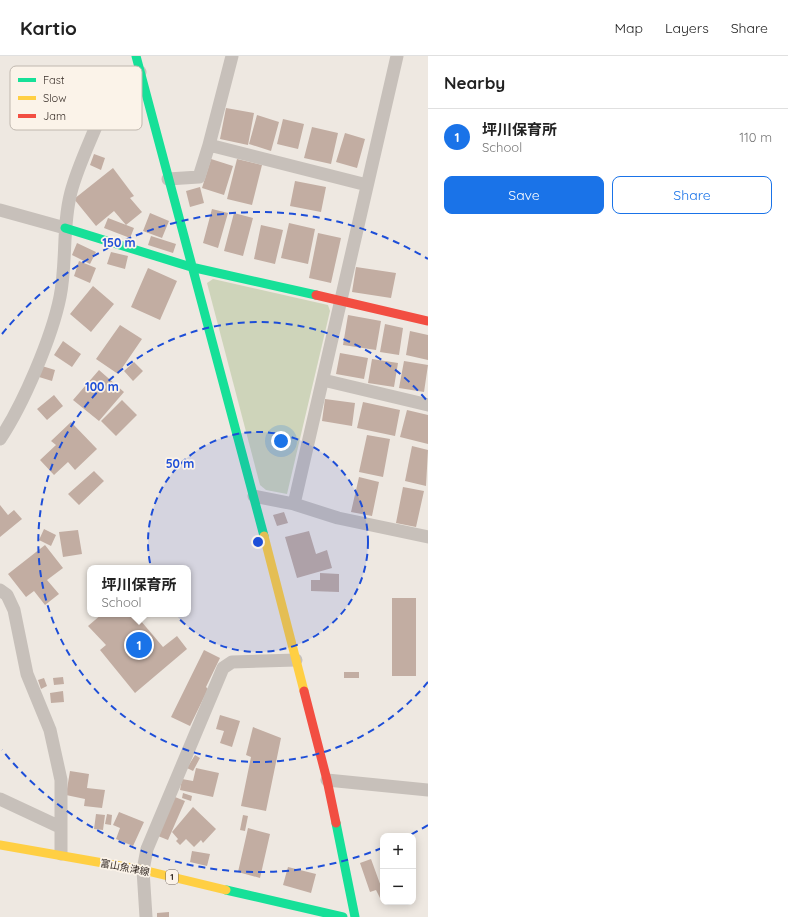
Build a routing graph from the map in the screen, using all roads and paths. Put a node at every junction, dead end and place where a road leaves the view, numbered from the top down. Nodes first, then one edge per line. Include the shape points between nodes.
1 (136, 56) edge
2 (232, 56) edge
3 (397, 56) edge
4 (138, 66) edge
5 (142, 80) edge
6 (94, 130) edge
7 (209, 145) junction
8 (168, 179) junction
9 (368, 185) junction
10 (0, 210) edge
11 (65, 228) junction
12 (191, 267) junction
13 (341, 300) junction
14 (428, 321) edge
15 (322, 380) junction
16 (428, 405) edge
17 (0, 439) edge
18 (254, 496) junction
19 (294, 504) junction
20 (428, 537) edge
21 (0, 590) edge
22 (296, 660) junction
23 (327, 780) junction
24 (428, 790) edge
25 (0, 799) edge
26 (60, 827) junction
27 (0, 845) edge
28 (61, 854) junction
29 (143, 870) junction
30 (146, 917) edge
31 (343, 917) edge
32 (355, 917) edge

1 - 4 street
2 - 7 street
3 - 9 street
5 - 8 street
6 - 11 street via 71,192
7 - 8 street via 199,177
7 - 9 street
8 - 12 street
9 - 13 street
10 - 11 street
11 - 12 street
11 - 17 street via 60,297 32,376
12 - 13 street
12 - 18 street
13 - 14 street
13 - 15 street
15 - 16 street
15 - 19 street
18 - 19 street
18 - 22 street
19 - 20 street via 338,518
21 - 26 street via 7,595 14,610 27,674 50,730 61,780
22 - 23 street
22 - 29 street via 232,662 223,668 147,849
23 - 24 street
23 - 32 street
25 - 26 street
26 - 28 street
27 - 28 street, 富山魚津線 / 1
28 - 29 street, 富山魚津線 / 1
29 - 30 street
29 - 31 street, 富山魚津線 / 1

